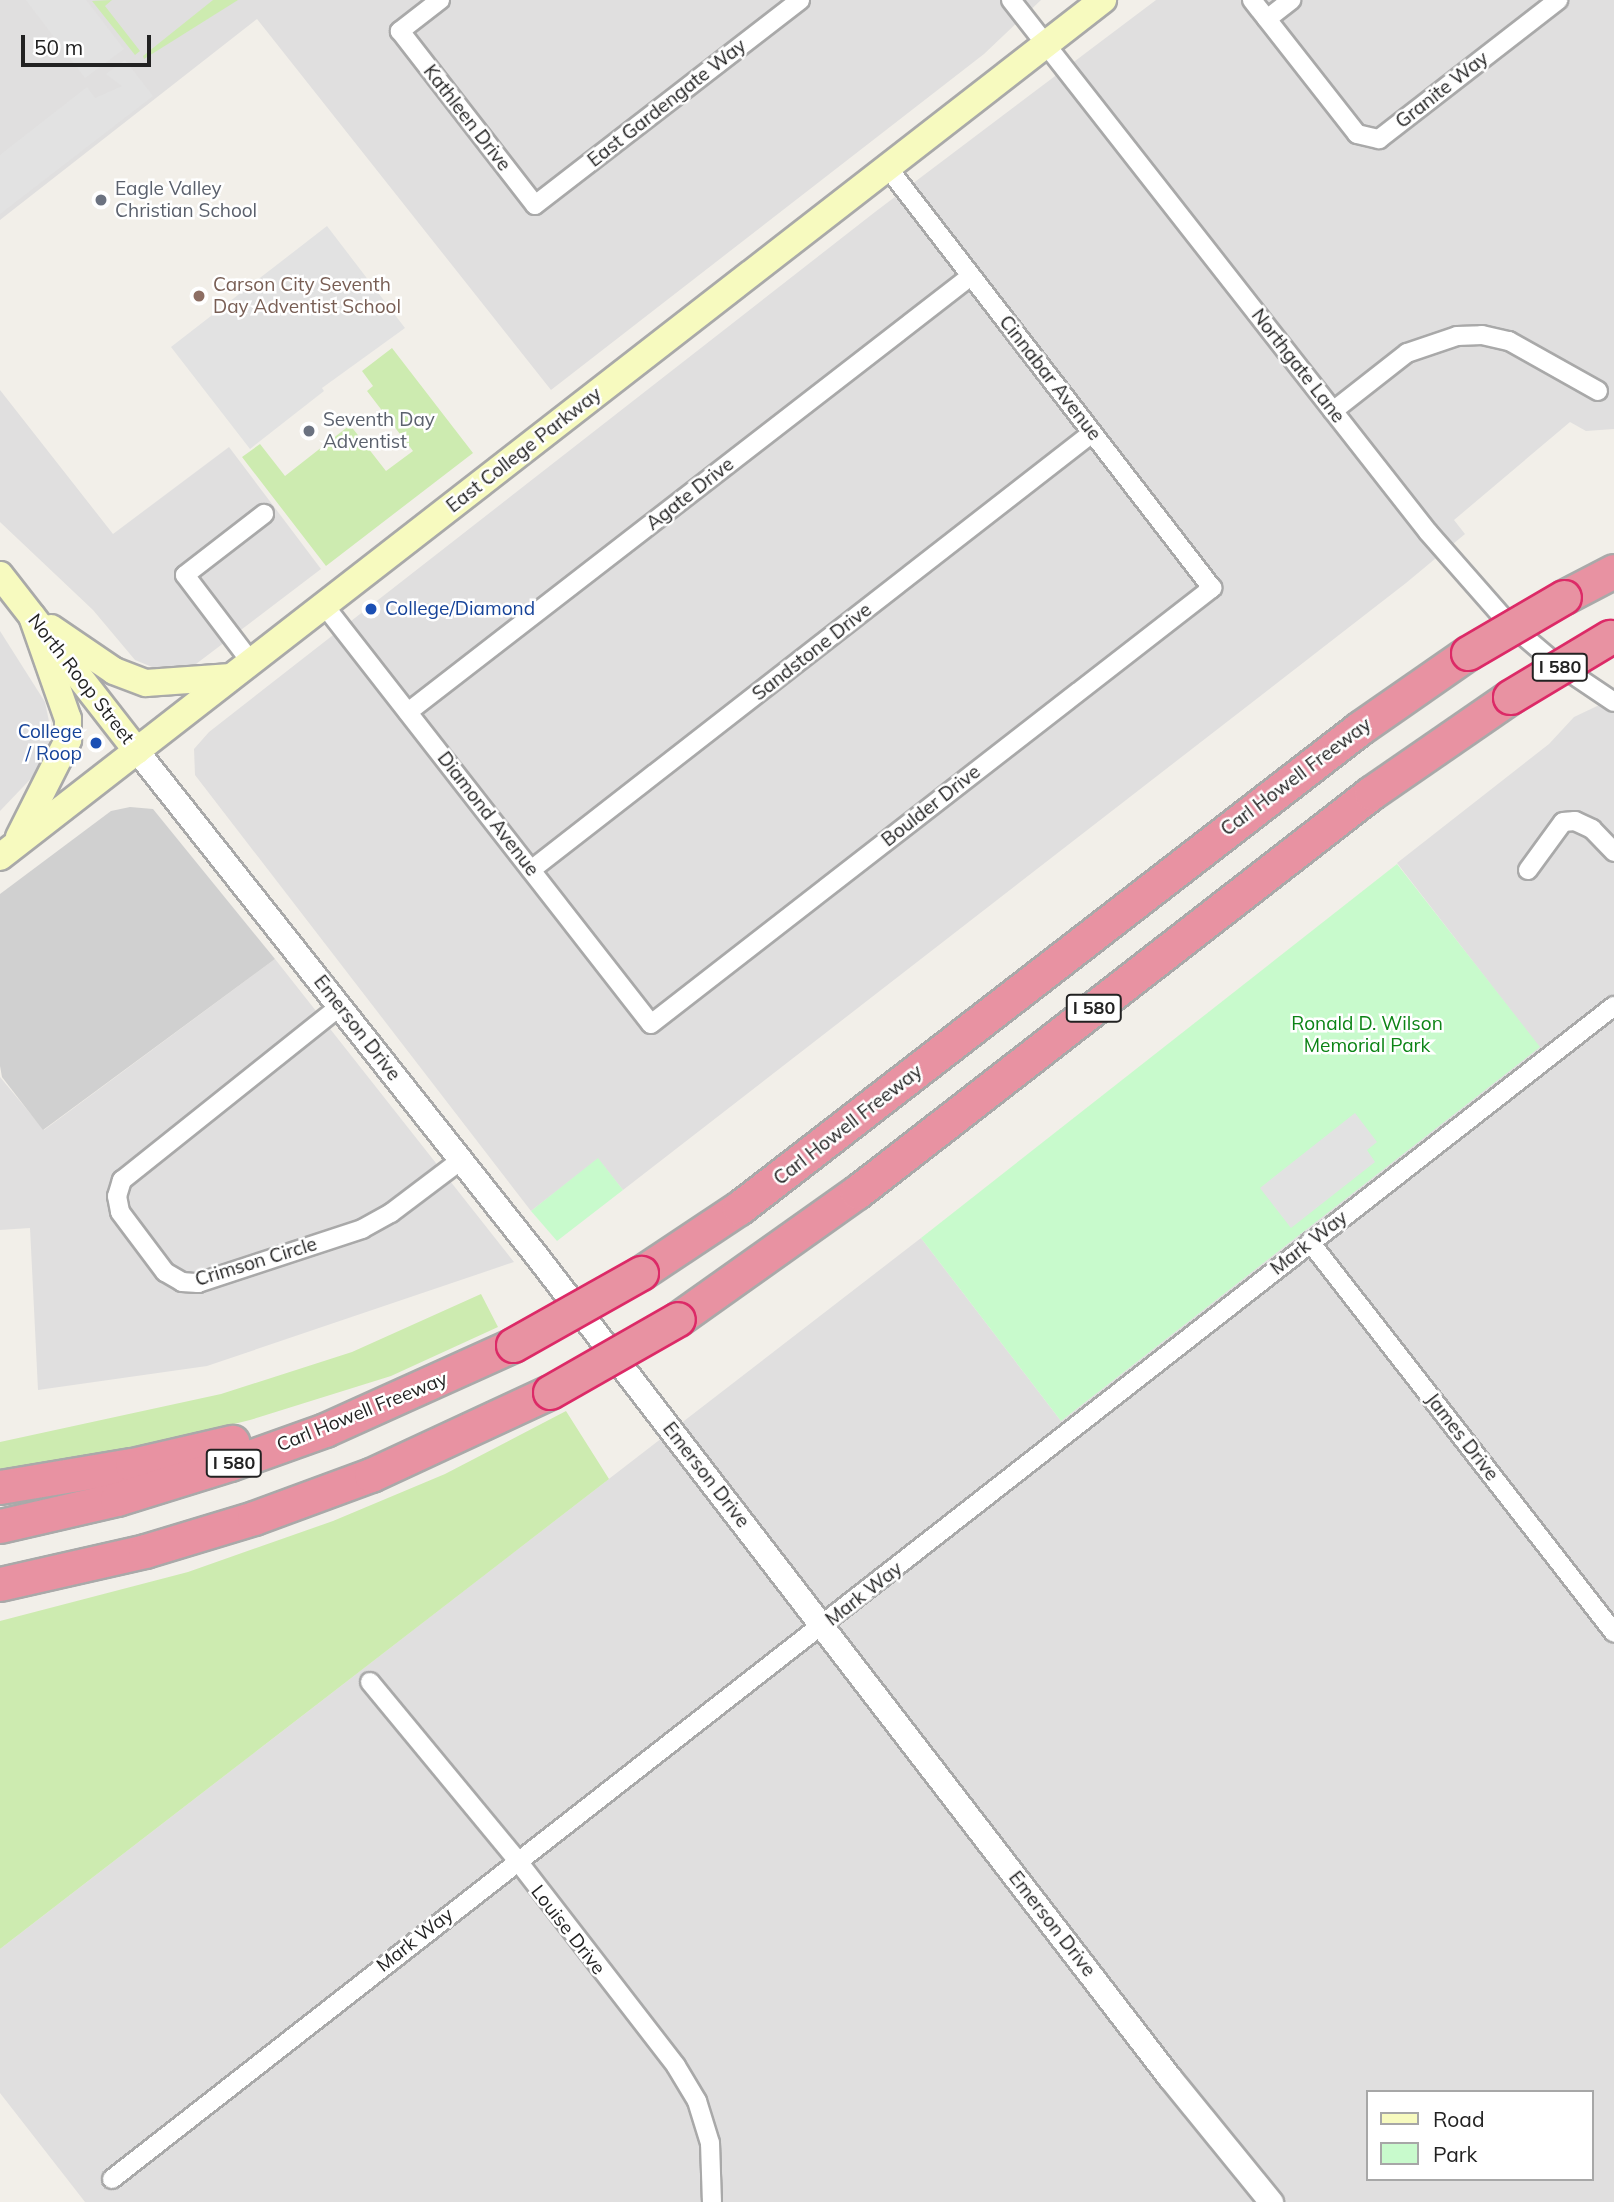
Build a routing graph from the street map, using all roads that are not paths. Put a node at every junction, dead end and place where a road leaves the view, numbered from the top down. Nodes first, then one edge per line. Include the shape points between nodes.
1 (440, 0) edge
2 (800, 0) edge
3 (1011, 0) edge
4 (1103, 0) edge
5 (1252, 0) edge
6 (1291, 0) edge
7 (1558, 0) edge
8 (1267, 19) junction
9 (1048, 43) junction
10 (888, 168) junction
11 (535, 205) joint
12 (971, 276) junction
13 (1598, 391) dead end
14 (1333, 411) junction
15 (1092, 433) junction
16 (264, 514) dead end
17 (1614, 571) edge
18 (0, 575) edge
19 (1212, 588) joint
20 (324, 604) junction
21 (32, 616) junction
22 (1612, 636) edge
23 (241, 669) junction
24 (1614, 702) edge
25 (408, 712) junction
26 (137, 751) junction
27 (6, 852) edge
28 (1614, 852) edge
29 (531, 870) junction
30 (1528, 870) dead end
31 (1614, 1006) edge
32 (339, 1007) junction
33 (651, 1024) joint
34 (461, 1160) junction
35 (1310, 1242) junction
36 (459, 1372) junction
37 (371, 1475) junction
38 (0, 1488) edge
39 (0, 1526) edge
40 (0, 1584) edge
41 (0, 1607) edge
42 (823, 1625) junction
43 (1614, 1633) edge
44 (370, 1682) dead end
45 (517, 1860) junction
46 (112, 2179) dead end
47 (712, 2202) edge
48 (1271, 2202) edge

1 - 11 street, Kathleen Drive via 400,32
2 - 11 street, East Gardengate Way
3 - 9 street, Northgate Lane
4 - 9 main road, East College Parkway
5 - 8 street, Granite Way
6 - 8 street
7 - 8 street, Granite Way via 1379,139 1357,134
9 - 10 main road, East College Parkway
9 - 14 street, Northgate Lane
10 - 12 street, Cinnabar Avenue
10 - 20 main road, East College Parkway
12 - 15 street, Cinnabar Avenue
12 - 25 street, Agate Drive
13 - 14 street via 1509,341 1457,336 1407,353
14 - 24 street, Northgate Lane via 1428,533 1507,622 1552,661
15 - 19 street, Cinnabar Avenue
15 - 29 street, Sandstone Drive
16 - 23 street via 185,575
17 - 36 highway, Carl Howell Freeway / I 580, bridge via 1468,653 1360,728 739,1208 641,1273
18 - 21 main road, North Roop Street
19 - 33 street, Boulder Drive
20 - 23 main road, East College Parkway
20 - 25 street, Diamond Avenue
21 - 23 main road via 114,671 146,683
21 - 26 main road, North Roop Street
21 - 27 main road via 68,719 68,740 54,775
22 - 37 highway, I 580, bridge via 1510,697 1371,793 857,1192 678,1319 550,1392
23 - 26 main road, East College Parkway
25 - 29 street, Diamond Avenue
26 - 27 main road, East College Parkway
26 - 32 street, Emerson Drive
28 - 30 street via 1592,828 1563,822
29 - 33 street, Diamond Avenue
31 - 35 street, Mark Way
32 - 34 street, Emerson Drive
32 - 34 street, Crimson Circle via 127,1172 118,1188 118,1204 149,1250 170,1276 198,1283 371,1225
34 - 42 street, Emerson Drive
35 - 42 street, Mark Way
35 - 43 street, James Drive
36 - 38 highway via 318,1419 200,1450
36 - 39 highway, Carl Howell Freeway / I 580 via 230,1464 117,1499
37 - 40 highway, I 580 via 145,1551
37 - 41 highway via 171,1560
42 - 45 street, Mark Way
42 - 48 street, Emerson Drive via 1170,2078
44 - 45 street, Louise Drive
45 - 46 street, Mark Way
45 - 47 street, Louise Drive via 676,2066 697,2101 713,2161

